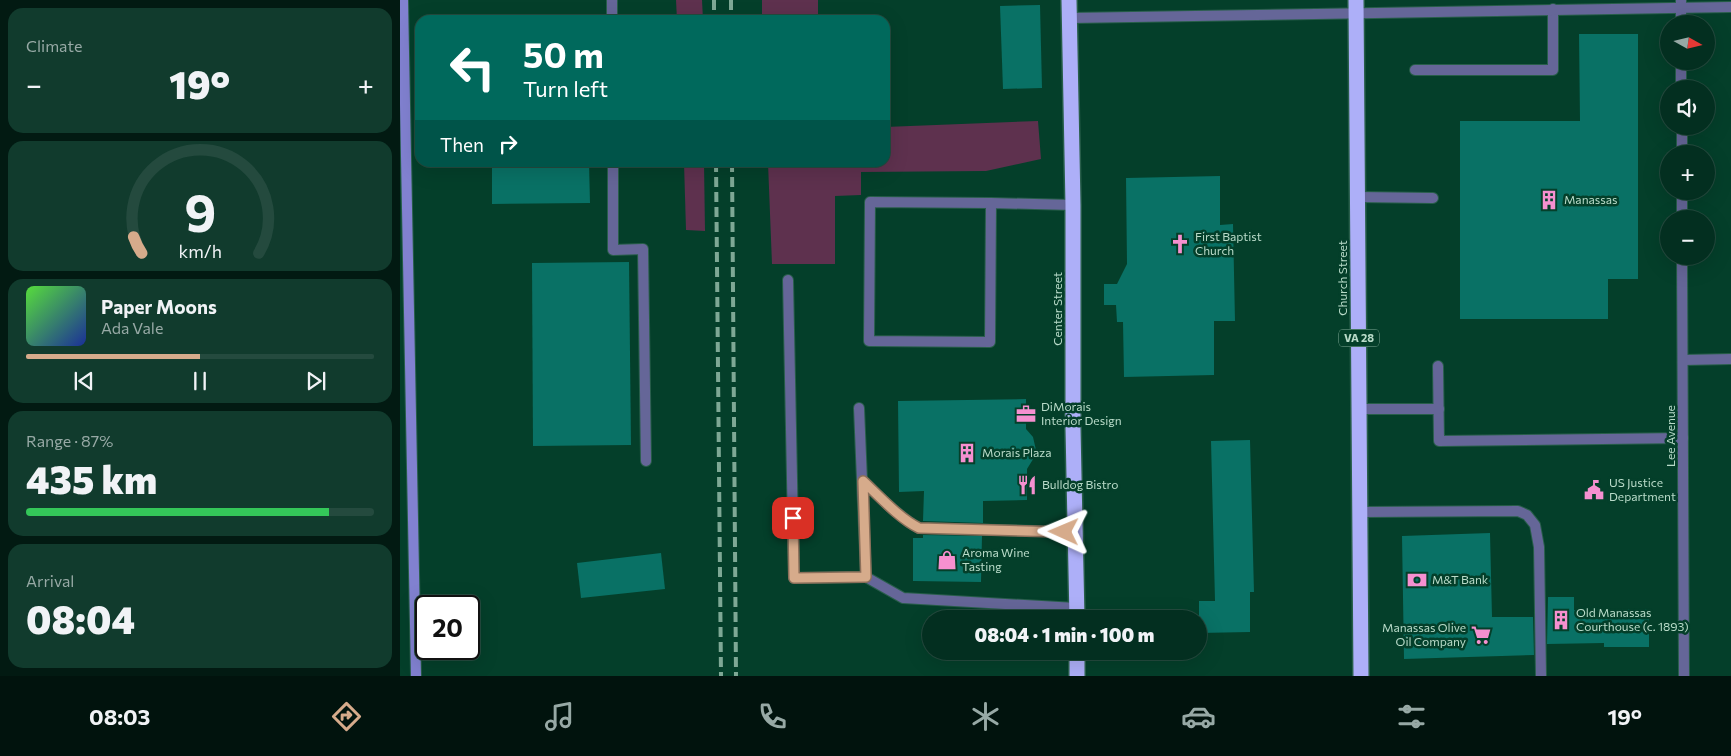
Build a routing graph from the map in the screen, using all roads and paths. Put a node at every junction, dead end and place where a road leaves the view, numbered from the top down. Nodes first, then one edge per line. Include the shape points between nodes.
1 (402, 0) edge
2 (612, 0) edge
3 (1069, 0) edge
4 (1681, 4) edge
5 (1356, 6) edge
6 (1731, 7) edge
7 (1553, 9) junction
8 (612, 15) edge
9 (1070, 18) junction
10 (1415, 70) dead end
11 (613, 167) edge
12 (1357, 197) junction
13 (1433, 198) dead end
14 (991, 203) junction
15 (1073, 206) junction
16 (1682, 265) edge
17 (788, 280) dead end
18 (404, 331) edge
19 (1731, 359) edge
20 (1683, 360) junction
21 (1438, 366) dead end
22 (859, 408) dead end
23 (1359, 408) junction
24 (1439, 410) junction
25 (1683, 438) junction
26 (646, 461) dead end
27 (863, 481) junction
28 (1360, 512) junction
29 (1075, 532) junction
30 (866, 577) junction
31 (1042, 610) edge
32 (1077, 610) edge
33 (1077, 660) edge
34 (416, 676) edge
35 (1077, 676) edge
36 (1361, 676) edge
37 (1541, 676) edge
38 (1684, 676) edge

1 - 18 street
2 - 8 street
3 - 9 highway, Center Street
4 - 6 street
4 - 7 street
5 - 7 street
5 - 9 street
5 - 12 highway, Church Street / VA 28
7 - 10 street via 1553,70
9 - 15 highway, Center Street
11 - 26 street via 613,250 643,249
12 - 13 street
12 - 23 highway, Church Street / VA 28
14 - 14 street via 990,342 869,341 870,202
14 - 15 street
15 - 29 highway, Center Street
16 - 20 street, Lee Avenue
17 - 30 street via 794,578
18 - 34 street
19 - 20 street
20 - 25 street, Lee Avenue
21 - 24 street
22 - 27 street
23 - 24 street
23 - 28 highway, Church Street / VA 28
24 - 25 street via 1439,441
25 - 38 street, Lee Avenue
27 - 29 street via 919,528
27 - 30 street
28 - 36 highway, Church Street / VA 28
28 - 37 street via 1518,511 1527,515 1538,536
29 - 32 highway, Center Street
30 - 31 street via 903,598
33 - 35 highway

